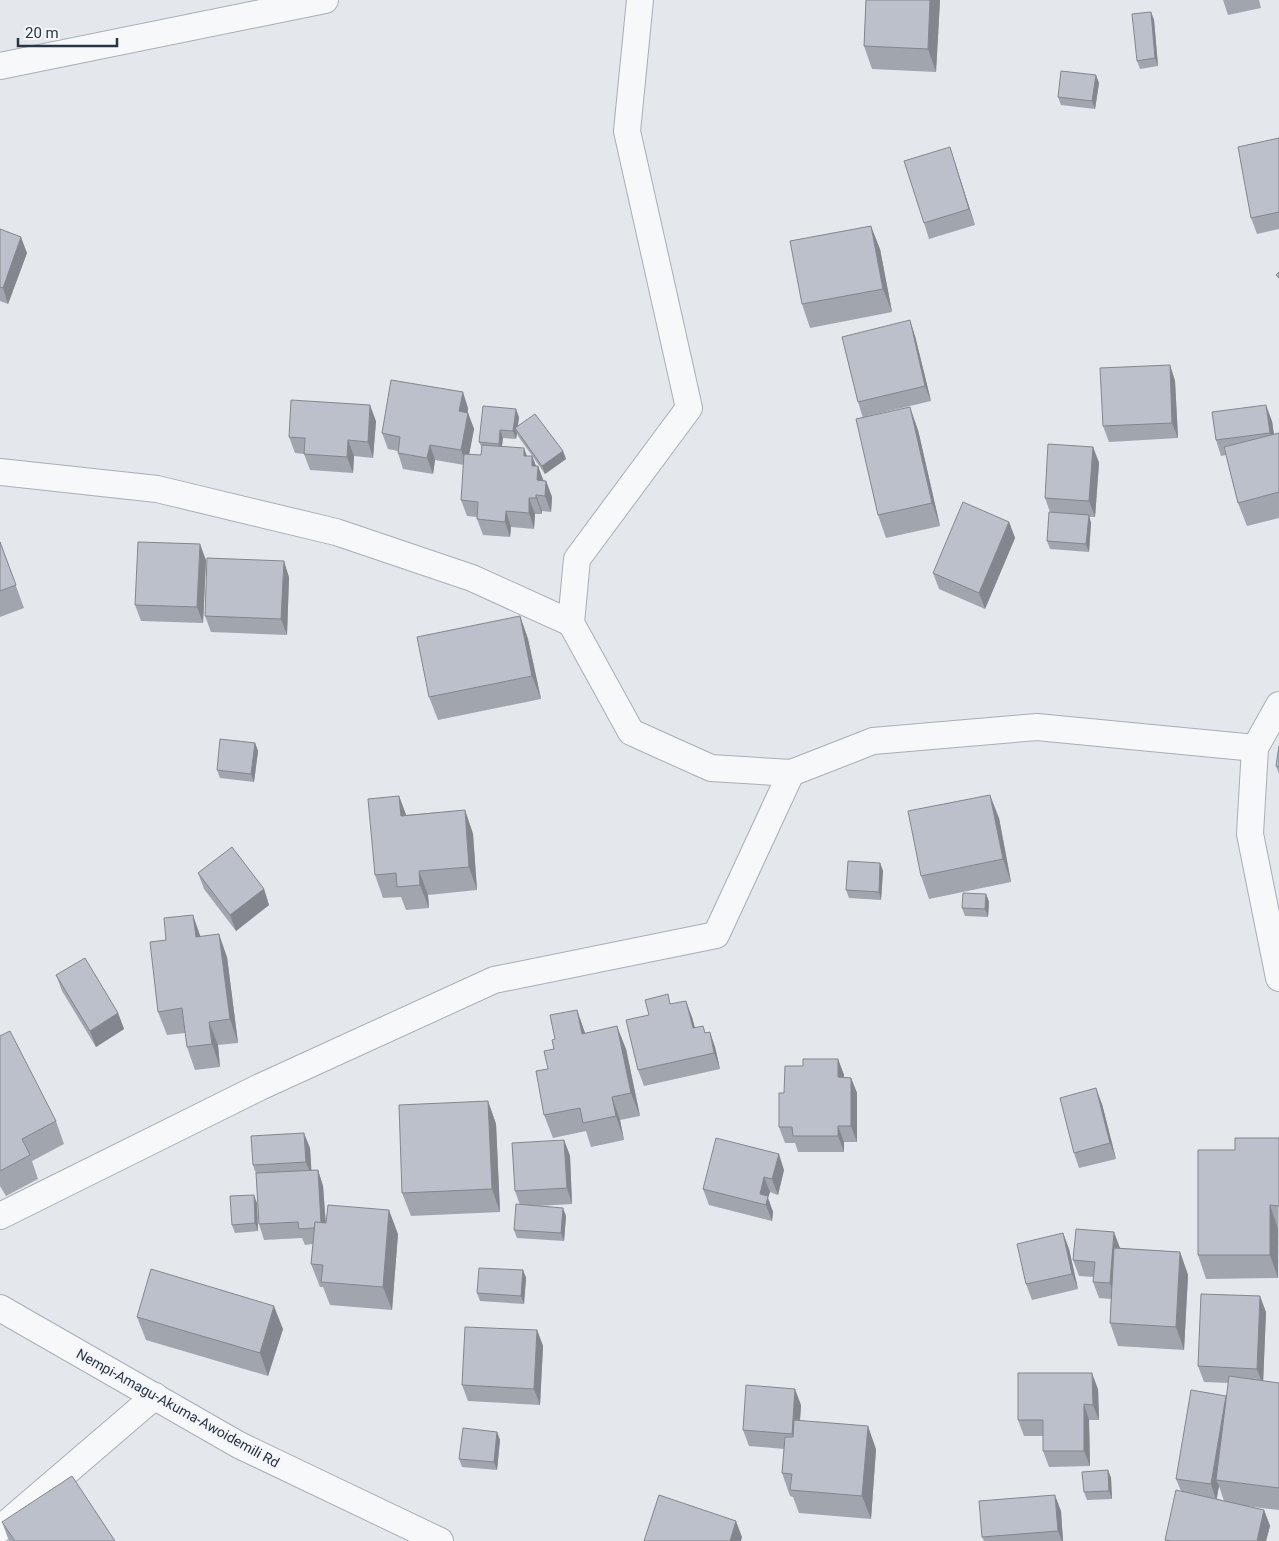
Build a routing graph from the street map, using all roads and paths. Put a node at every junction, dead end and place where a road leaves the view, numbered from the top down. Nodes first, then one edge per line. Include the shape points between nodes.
1 (325, 0) edge
2 (640, 0) edge
3 (0, 66) edge
4 (0, 472) edge
5 (570, 623) junction
6 (1279, 705) edge
7 (1255, 748) junction
8 (791, 773) junction
9 (1279, 978) edge
10 (0, 1216) edge
11 (0, 1308) edge
12 (154, 1396) junction
13 (0, 1529) edge
14 (440, 1541) edge

1 - 3 street
2 - 5 street via 627,131 689,408 577,559
4 - 5 street via 157,490 336,532 472,578
5 - 8 street via 631,732 711,768
6 - 7 street
7 - 8 street via 1037,727 873,742
7 - 9 street via 1250,834
8 - 10 street via 716,935 494,980 260,1087
11 - 12 street, Nempi-Amagu-Akuma-Awoidemili Rd
12 - 13 street
12 - 14 street, Nempi-Amagu-Akuma-Awoidemili Rd via 239,1445

